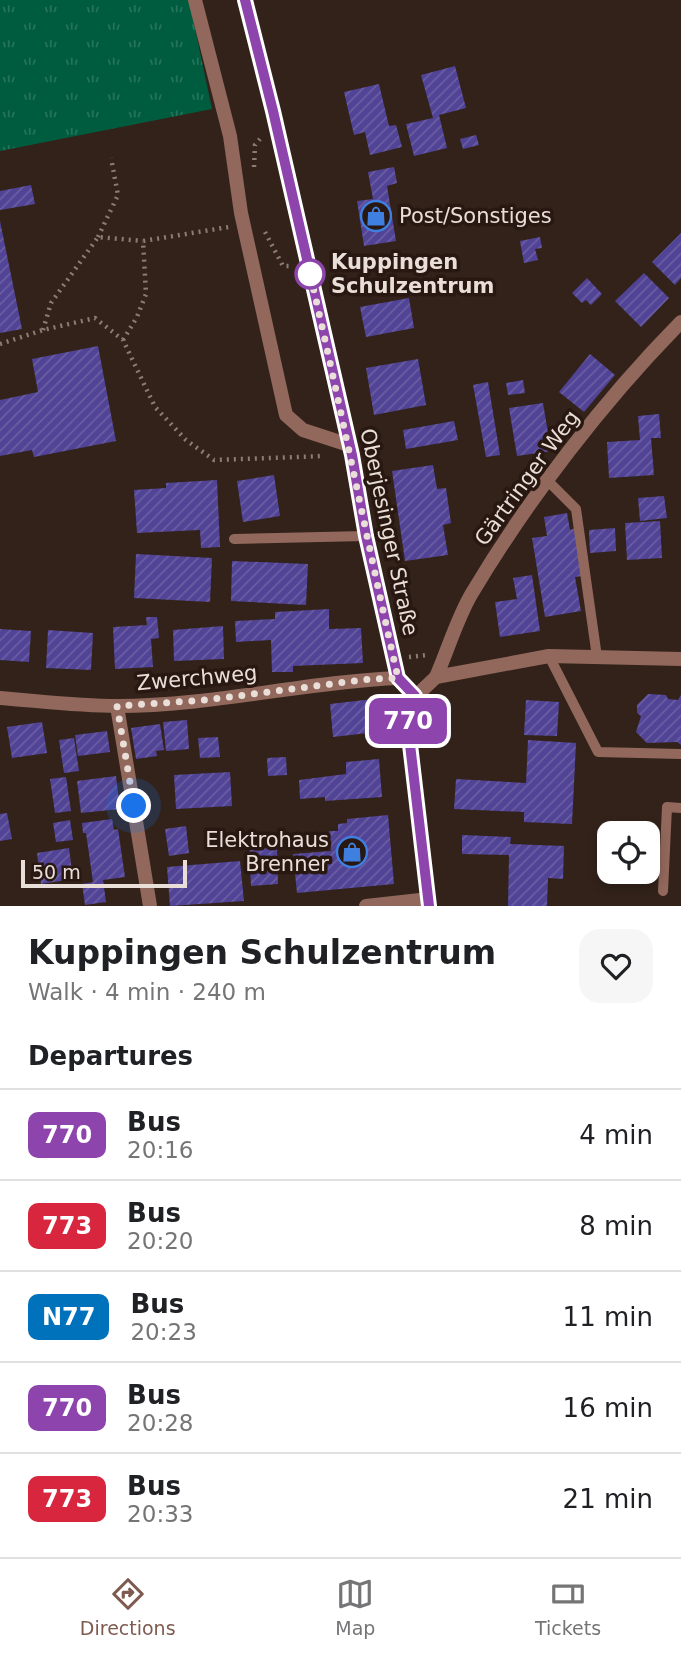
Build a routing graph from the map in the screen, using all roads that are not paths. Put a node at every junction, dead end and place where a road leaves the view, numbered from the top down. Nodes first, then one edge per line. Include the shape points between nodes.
1 (195, 0) edge
2 (245, 0) edge
3 (681, 322) edge
4 (350, 450) junction
5 (548, 481) junction
6 (366, 536) junction
7 (234, 539) dead end
8 (549, 656) junction
9 (597, 657) junction
10 (681, 659) edge
11 (436, 677) junction
12 (398, 678) junction
13 (415, 696) junction
14 (0, 698) edge
15 (117, 706) junction
16 (681, 754) edge
17 (681, 808) edge
18 (663, 891) dead end
19 (429, 903) edge
20 (150, 906) edge
21 (366, 906) edge

1 - 4 street via 230,136 243,225 286,415 303,430
2 - 4 main road, Oberjesinger Straße
3 - 5 street, Gärtringer Weg via 633,370
4 - 6 main road, Oberjesinger Straße
5 - 9 lane via 576,509
5 - 11 street, Gärtringer Weg via 471,595
6 - 7 lane
6 - 12 main road, Oberjesinger Straße
8 - 9 street
8 - 11 street
8 - 16 lane via 598,752
9 - 10 street
11 - 13 street
12 - 13 main road
12 - 15 street, Zwerchweg
13 - 19 main road via 407,719
14 - 15 street, Zwerchweg
15 - 20 street
17 - 18 lane via 667,807
19 - 21 street

